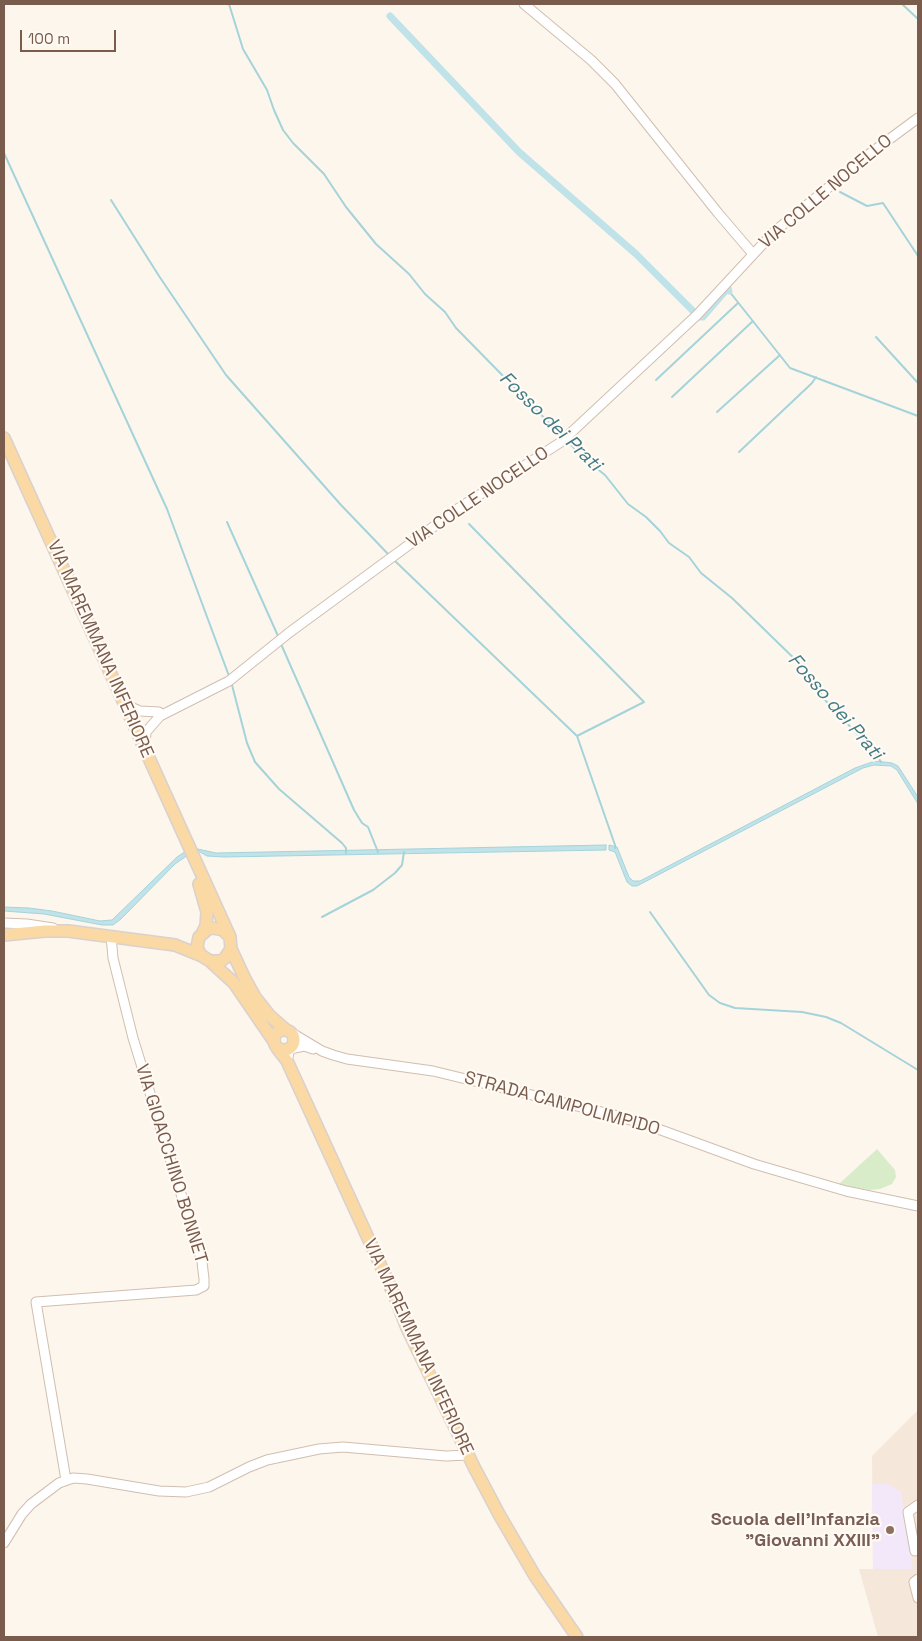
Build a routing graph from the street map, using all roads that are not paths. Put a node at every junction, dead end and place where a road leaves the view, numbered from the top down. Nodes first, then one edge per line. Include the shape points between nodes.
1 (524, 4) edge
2 (918, 118) edge
3 (753, 254) junction
4 (4, 438) edge
5 (122, 698) junction
6 (160, 714) junction
7 (134, 724) junction
8 (145, 748) junction
9 (195, 860) junction
10 (4, 923) edge
11 (68, 932) junction
12 (201, 934) junction
13 (4, 935) edge
14 (111, 936) junction
15 (230, 943) junction
16 (174, 945) junction
17 (206, 959) junction
18 (288, 1031) junction
19 (275, 1044) junction
20 (290, 1048) junction
21 (322, 1051) junction
22 (287, 1061) junction
23 (918, 1206) edge
24 (468, 1455) junction
25 (66, 1480) junction
26 (918, 1505) edge
27 (4, 1543) edge
28 (915, 1551) dead end
29 (916, 1580) edge
30 (918, 1598) edge
31 (577, 1637) edge

1 - 3 street via 592,60 615,84
2 - 3 street, VIA COLLE NOCELLO via 795,214
3 - 6 street, VIA COLLE NOCELLO via 690,321 560,442 453,512 229,681
4 - 5 main road, VIA MAREMMANA INFERIORE
5 - 6 street via 137,710
5 - 7 main road, VIA MAREMMANA INFERIORE
6 - 7 street via 145,724
6 - 8 street via 146,732
7 - 8 main road, VIA MAREMMANA INFERIORE
8 - 9 main road, VIA MAREMMANA INFERIORE
9 - 12 main road, VIA MAREMMANA INFERIORE via 196,877 207,912 206,926
9 - 15 main road, VIA MAREMMANA INFERIORE
10 - 11 street
11 - 13 main road
11 - 14 main road
12 - 15 main road via 218,928 227,933
12 - 16 main road via 188,943
12 - 17 main road, VIA MAREMMANA INFERIORE via 197,947
14 - 16 main road
14 - 25 street, VIA GIOACCHINO BONNET via 113,958 133,1038 202,1262 204,1286 196,1290 36,1302
15 - 17 main road via 221,961
15 - 18 main road, VIA MAREMMANA INFERIORE via 256,997 270,1016
16 - 17 main road
17 - 19 main road, VIA MAREMMANA INFERIORE via 234,983
18 - 19 main road via 278,1031
18 - 20 main road via 294,1043
18 - 21 street, STRADA CAMPOLIMPIDO
19 - 20 main road via 283,1050
19 - 22 main road, VIA MAREMMANA INFERIORE
20 - 21 street via 304,1046
20 - 22 street
21 - 23 street, STRADA CAMPOLIMPIDO via 347,1059 448,1074 614,1115 754,1164 846,1191
22 - 24 main road, VIA MAREMMANA INFERIORE
24 - 25 street via 343,1447 319,1449 267,1460 209,1487 186,1492 159,1491 81,1478
24 - 31 main road, VIA MAREMMANA INFERIORE via 535,1576
25 - 27 street via 31,1504
26 - 28 street via 908,1512
29 - 30 street

